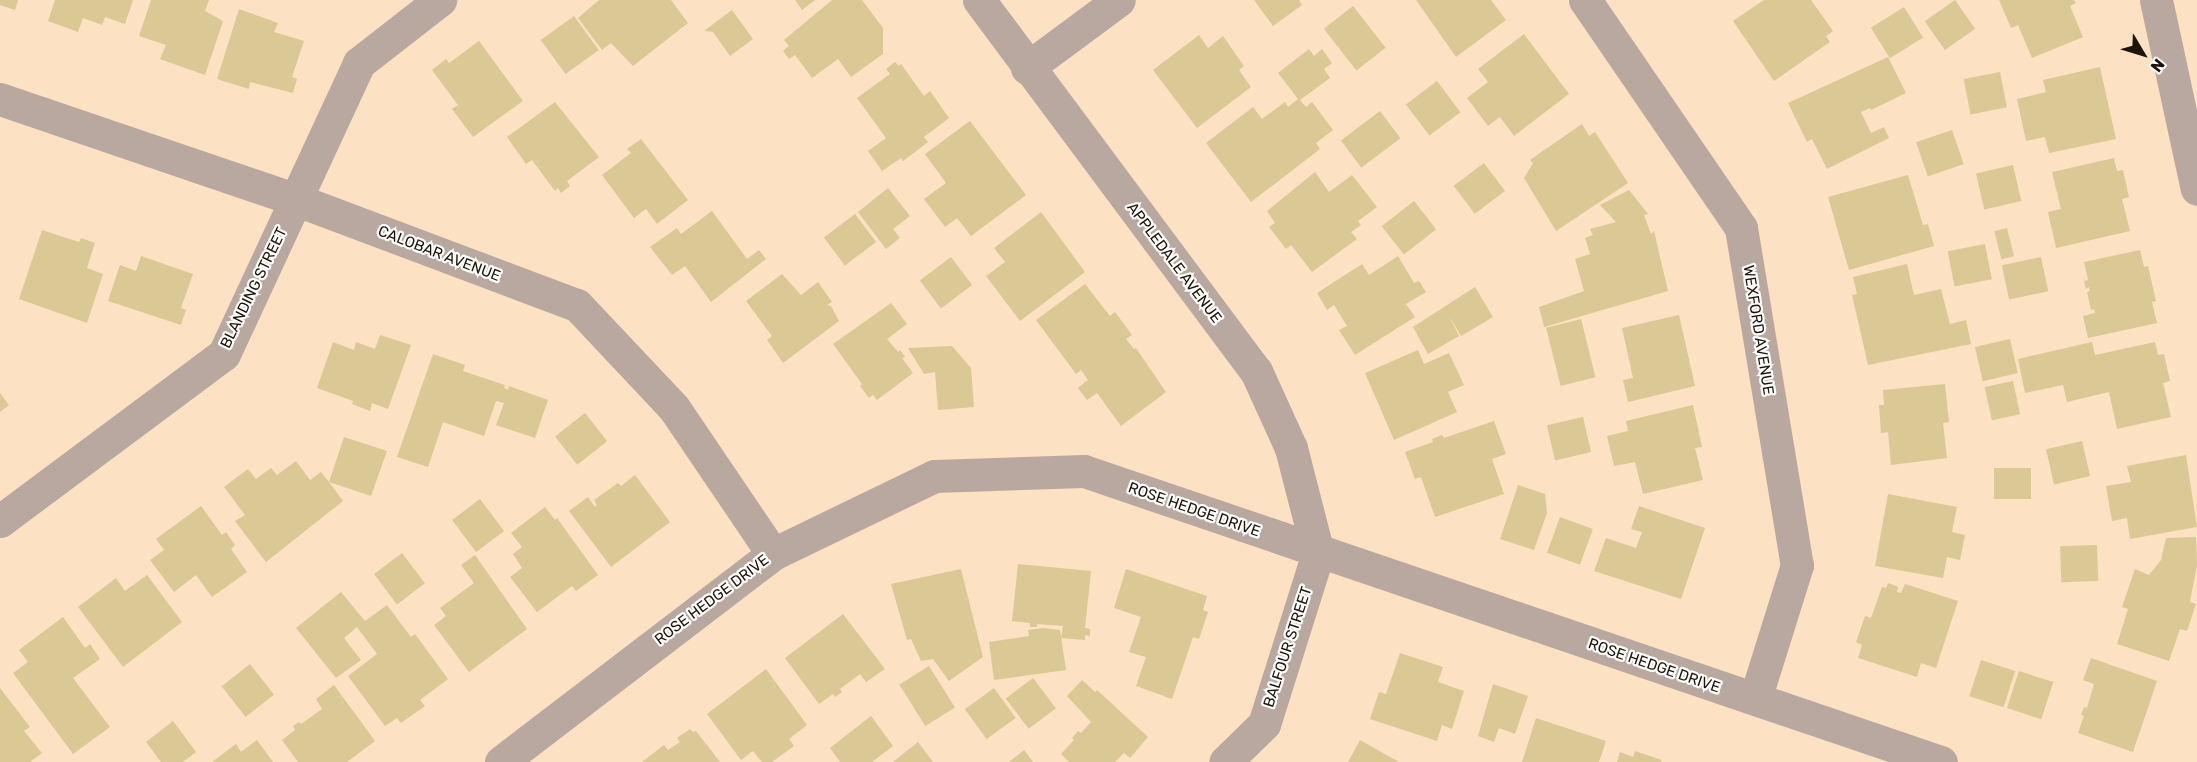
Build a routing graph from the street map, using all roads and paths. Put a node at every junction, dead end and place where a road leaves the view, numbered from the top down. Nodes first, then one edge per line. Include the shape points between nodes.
1 (440, 0) edge
2 (979, 0) edge
3 (1119, 0) edge
4 (1585, 0) edge
5 (2156, 0) edge
6 (1028, 68) junction
7 (0, 99) edge
8 (2197, 189) edge
9 (297, 200) junction
10 (0, 521) edge
11 (1318, 553) junction
12 (773, 554) junction
13 (1755, 699) junction
14 (501, 762) edge
15 (1225, 762) edge
16 (1941, 762) edge

1 - 9 street, BLANDING STREET via 359,63
2 - 6 street, APPLEDALE AVENUE
3 - 6 street
4 - 13 street, WEXFORD AVENUE via 1741,228 1797,566
5 - 8 street
6 - 11 street, APPLEDALE AVENUE via 1256,372 1291,448
7 - 9 street, CALOBAR AVENUE
9 - 10 street, BLANDING STREET via 224,354
9 - 12 street, CALOBAR AVENUE via 577,305 674,408
11 - 12 street, ROSE HEDGE DRIVE via 1084,471 934,476
11 - 13 street, ROSE HEDGE DRIVE
11 - 15 street, BALFOUR STREET via 1264,724
12 - 14 street, ROSE HEDGE DRIVE
13 - 16 street, ROSE HEDGE DRIVE

